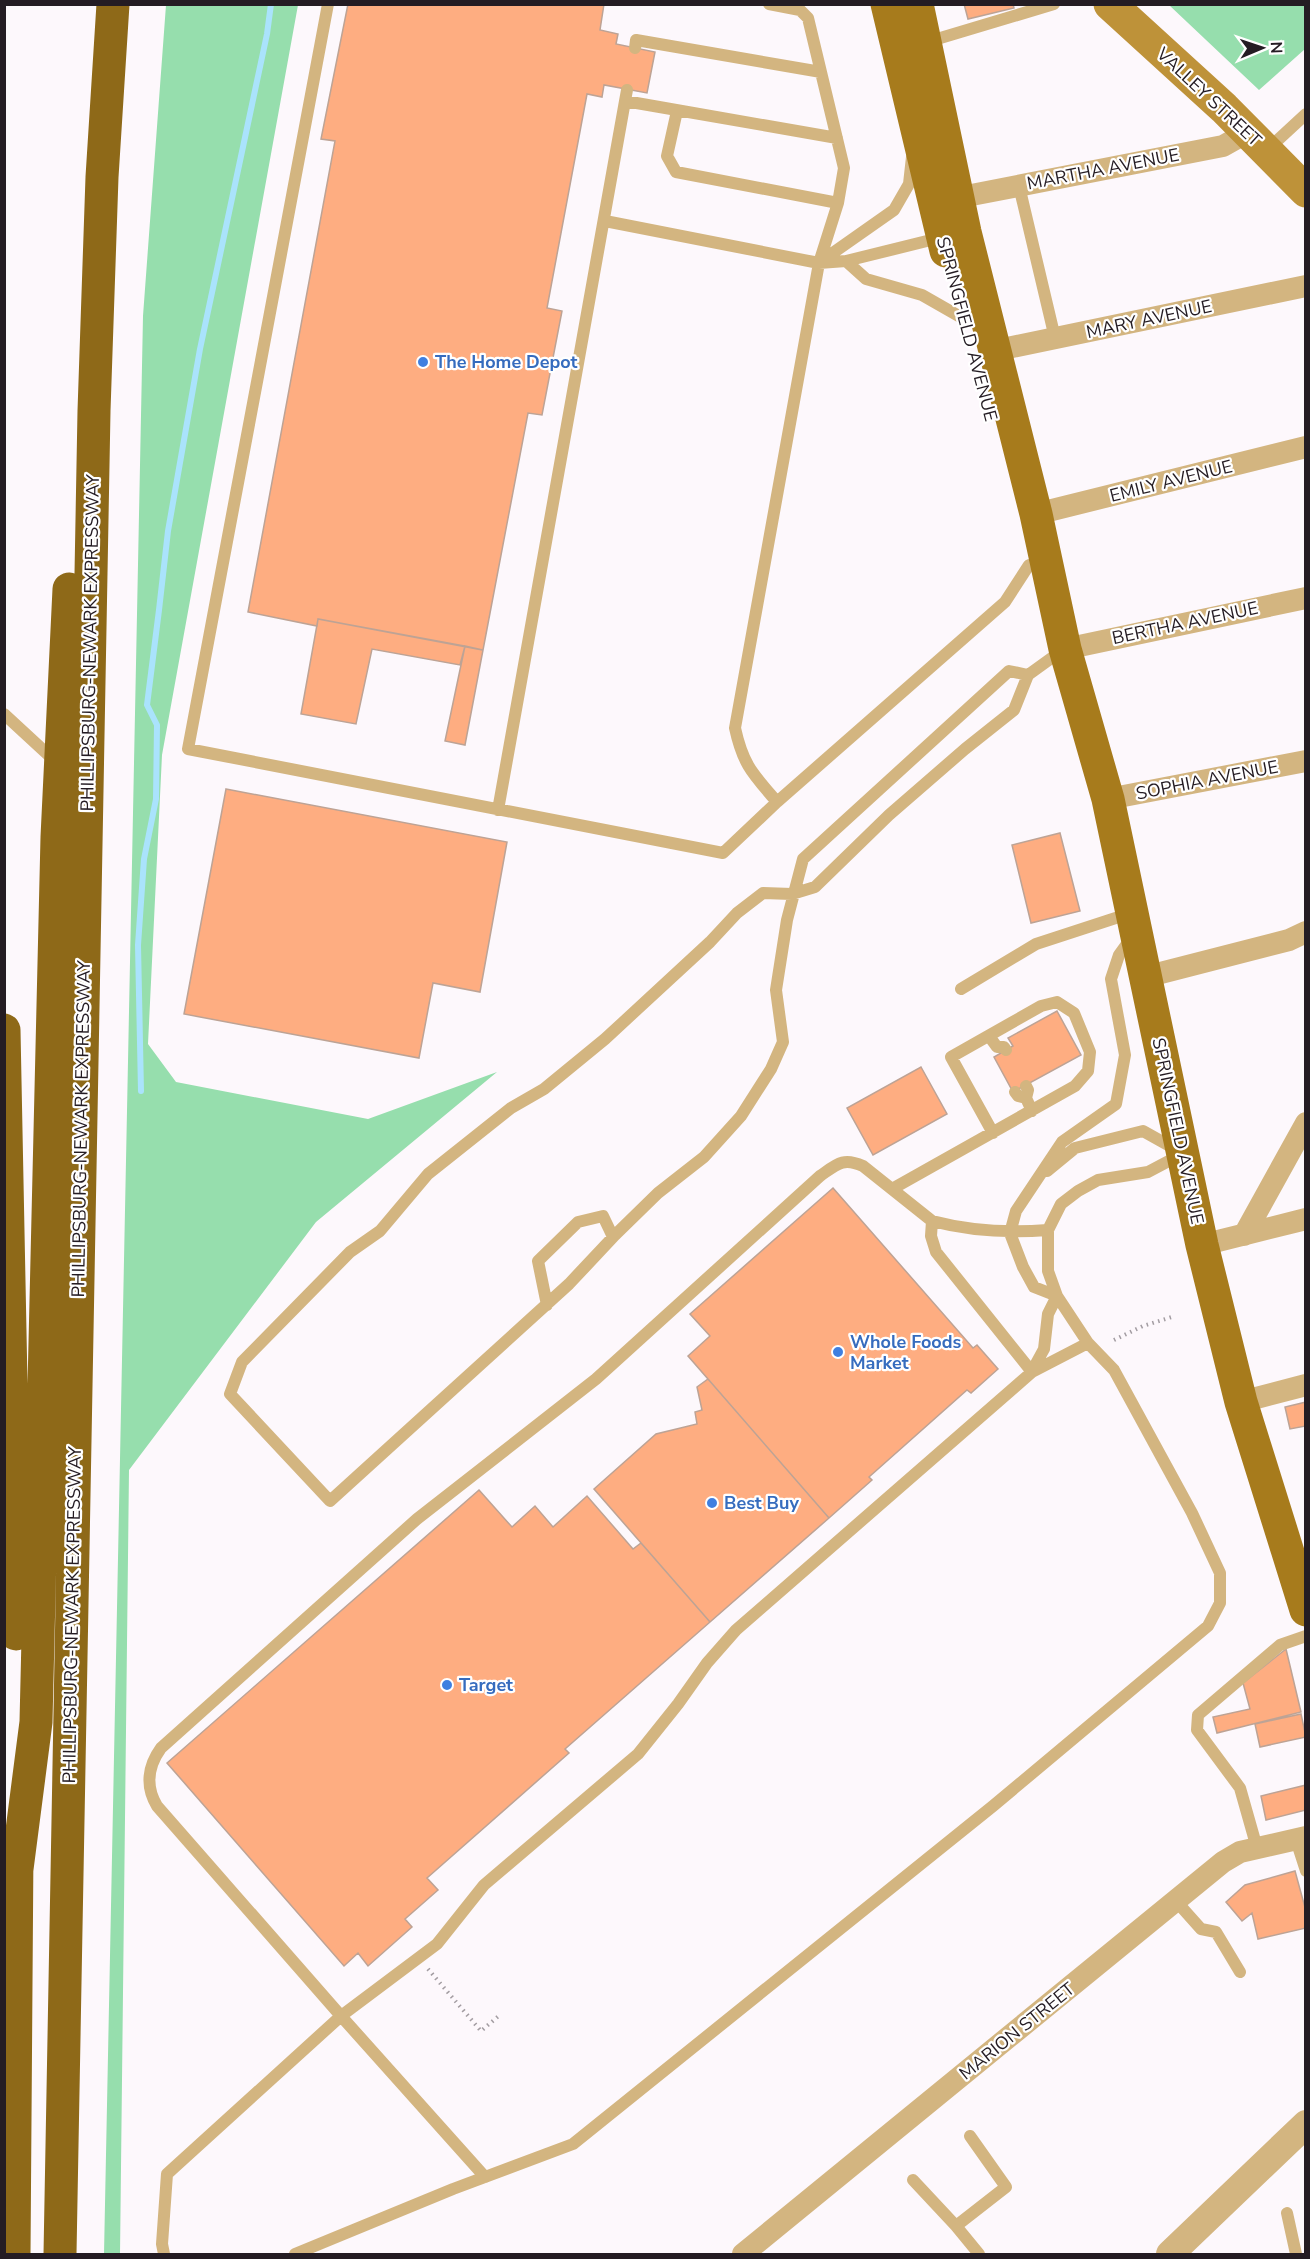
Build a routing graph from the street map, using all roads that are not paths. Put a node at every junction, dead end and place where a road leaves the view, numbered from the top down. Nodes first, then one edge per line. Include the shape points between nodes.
1 (113, 4) edge
2 (328, 4) edge
3 (769, 4) edge
4 (887, 4) edge
5 (917, 4) edge
6 (1054, 4) edge
7 (1110, 4) edge
8 (926, 42) junction
9 (635, 48) dead end
10 (821, 72) junction
11 (677, 111) junction
12 (1305, 114) edge
13 (916, 127) junction
14 (837, 138) junction
15 (1257, 142) junction
16 (1019, 186) junction
17 (1305, 191) edge
18 (956, 198) junction
19 (838, 203) junction
20 (605, 221) junction
21 (954, 235) junction
22 (846, 261) junction
23 (819, 263) junction
24 (1305, 286) edge
25 (964, 320) junction
26 (1055, 338) junction
27 (993, 351) junction
28 (94, 411) junction
29 (1305, 447) edge
30 (1036, 514) junction
31 (1029, 565) junction
32 (1305, 598) edge
33 (1065, 649) junction
34 (1028, 675) junction
35 (4, 714) edge
36 (1305, 760) edge
37 (60, 766) junction
38 (1108, 799) junction
39 (777, 802) junction
40 (498, 810) junction
41 (792, 894) junction
42 (1134, 922) junction
43 (1305, 932) edge
44 (1145, 977) junction
45 (961, 988) dead end
46 (4, 1030) edge
47 (990, 1036) junction
48 (1000, 1051) dead end
49 (1022, 1092) dead end
50 (1032, 1111) junction
51 (1305, 1123) edge
52 (993, 1133) junction
53 (1183, 1153) junction
54 (1039, 1177) junction
55 (892, 1190) junction
56 (1305, 1219) edge
57 (932, 1221) junction
58 (1048, 1230) junction
59 (1010, 1233) junction
60 (1244, 1234) junction
61 (613, 1237) junction
62 (1202, 1245) junction
63 (1057, 1296) junction
64 (547, 1305) junction
65 (1088, 1342) junction
66 (1032, 1372) junction
67 (1305, 1385) edge
68 (1241, 1402) junction
69 (1298, 1555) edge
70 (1305, 1610) edge
71 (1305, 1636) edge
72 (1301, 1838) edge
73 (1257, 1848) junction
74 (17, 1869) junction
75 (1305, 1871) edge
76 (1176, 1901) junction
77 (1240, 1972) dead end
78 (341, 2016) junction
79 (1305, 2124) edge
80 (970, 2136) dead end
81 (485, 2177) junction
82 (913, 2180) dead end
83 (1287, 2212) dead end
84 (956, 2226) junction
85 (14, 2254) edge
86 (60, 2254) edge
87 (164, 2254) edge
88 (295, 2254) edge
89 (743, 2254) edge
90 (979, 2254) edge
91 (1170, 2254) edge
92 (1296, 2254) edge

1 - 28 highway, PHILLIPSBURG-NEWARK EXPRESSWAY
2 - 40 lane via 189,749
3 - 10 lane via 800,10 808,18
4 - 13 main road, SPRINGFIELD AVENUE
5 - 8 main road, SPRINGFIELD AVENUE
6 - 8 lane
7 - 15 main road, VALLEY STREET
8 - 18 main road, SPRINGFIELD AVENUE
9 - 10 lane via 636,40
10 - 14 lane
11 - 14 lane
11 - 19 lane via 667,156 676,172
11 - 20 lane via 626,95
12 - 15 lane
13 - 21 main road, SPRINGFIELD AVENUE
13 - 23 lane via 909,184 894,210
14 - 19 lane via 844,168
15 - 16 street, MARTHA AVENUE
15 - 17 main road, VALLEY STREET
16 - 18 street, MARTHA AVENUE
16 - 26 lane
18 - 21 main road, SPRINGFIELD AVENUE
19 - 23 lane
20 - 23 lane
20 - 40 lane
21 - 22 lane
21 - 25 main road, SPRINGFIELD AVENUE
21 - 27 main road, SPRINGFIELD AVENUE
22 - 23 lane
22 - 25 lane via 866,279 922,295
23 - 39 lane via 735,728 740,753
24 - 26 street, MARY AVENUE
25 - 31 main road, SPRINGFIELD AVENUE
26 - 27 street, MARY AVENUE
27 - 30 main road, SPRINGFIELD AVENUE
28 - 37 highway via 69,590
28 - 86 highway, PHILLIPSBURG-NEWARK EXPRESSWAY
29 - 30 street, EMILY AVENUE
30 - 33 main road, SPRINGFIELD AVENUE
31 - 33 main road, SPRINGFIELD AVENUE
31 - 39 lane via 1005,602
32 - 33 street, BERTHA AVENUE
33 - 34 lane
33 - 38 main road, SPRINGFIELD AVENUE
34 - 41 lane via 1014,711 889,815 815,887
34 - 41 lane via 1009,671 803,859
35 - 37 lane
36 - 38 street, SOPHIA AVENUE
37 - 74 highway via 36,1722
38 - 42 main road, SPRINGFIELD AVENUE
39 - 40 lane via 723,853
41 - 61 lane via 776,990 783,1041 771,1069 741,1116 704,1157 658,1193
41 - 64 lane via 763,893 755,899 605,1039 428,1174 380,1231 350,1252 242,1362 230,1394 330,1501
42 - 44 main road, SPRINGFIELD AVENUE
42 - 45 lane via 1036,944
42 - 54 lane via 1111,979 1125,1055 1116,1104 1062,1142
43 - 44 street via 1289,940
44 - 53 main road, SPRINGFIELD AVENUE
46 - 74 highway via 15,1520
47 - 48 lane
47 - 50 lane via 1041,1006 1057,1002 1074,1013 1090,1052 1088,1071 1075,1086
47 - 52 lane via 951,1057
49 - 50 lane
50 - 52 lane
51 - 60 street
52 - 55 lane
53 - 54 lane via 1143,1131 1075,1148
53 - 58 lane via 1148,1172 1098,1180 1078,1191 1061,1204
53 - 62 main road, SPRINGFIELD AVENUE
54 - 59 lane via 1016,1211
55 - 57 lane
55 - 78 lane via 851,1161 838,1163 820,1176 596,1379 417,1519 155,1757 149,1779 157,1806
56 - 60 street
57 - 59 lane
57 - 66 lane via 936,1252
58 - 59 lane
58 - 63 lane via 1048,1271
59 - 63 lane via 1034,1287
60 - 62 street
61 - 64 lane
61 - 64 lane via 603,1216 578,1222 538,1261
62 - 68 main road, SPRINGFIELD AVENUE
63 - 65 lane
63 - 66 lane via 1048,1314 1044,1349
65 - 66 lane
65 - 81 lane via 1114,1370 1220,1573 1220,1603 1208,1626 993,1806 573,2144
66 - 78 lane via 736,1630 638,1754 484,1885 437,1944
67 - 68 street
68 - 69 main road, SPRINGFIELD AVENUE
69 - 70 main road, SPRINGFIELD AVENUE
71 - 73 lane via 1280,1645 1198,1714 1197,1730 1240,1788
72 - 73 street, MARION STREET
72 - 75 lane
73 - 76 street, MARION STREET via 1223,1862
74 - 85 highway
76 - 77 lane via 1201,1929 1216,1932
76 - 89 street, MARION STREET
78 - 81 lane
78 - 87 lane via 167,2174
79 - 91 street
80 - 84 lane via 1006,2187
81 - 88 lane
82 - 84 lane
83 - 92 lane
84 - 90 lane

